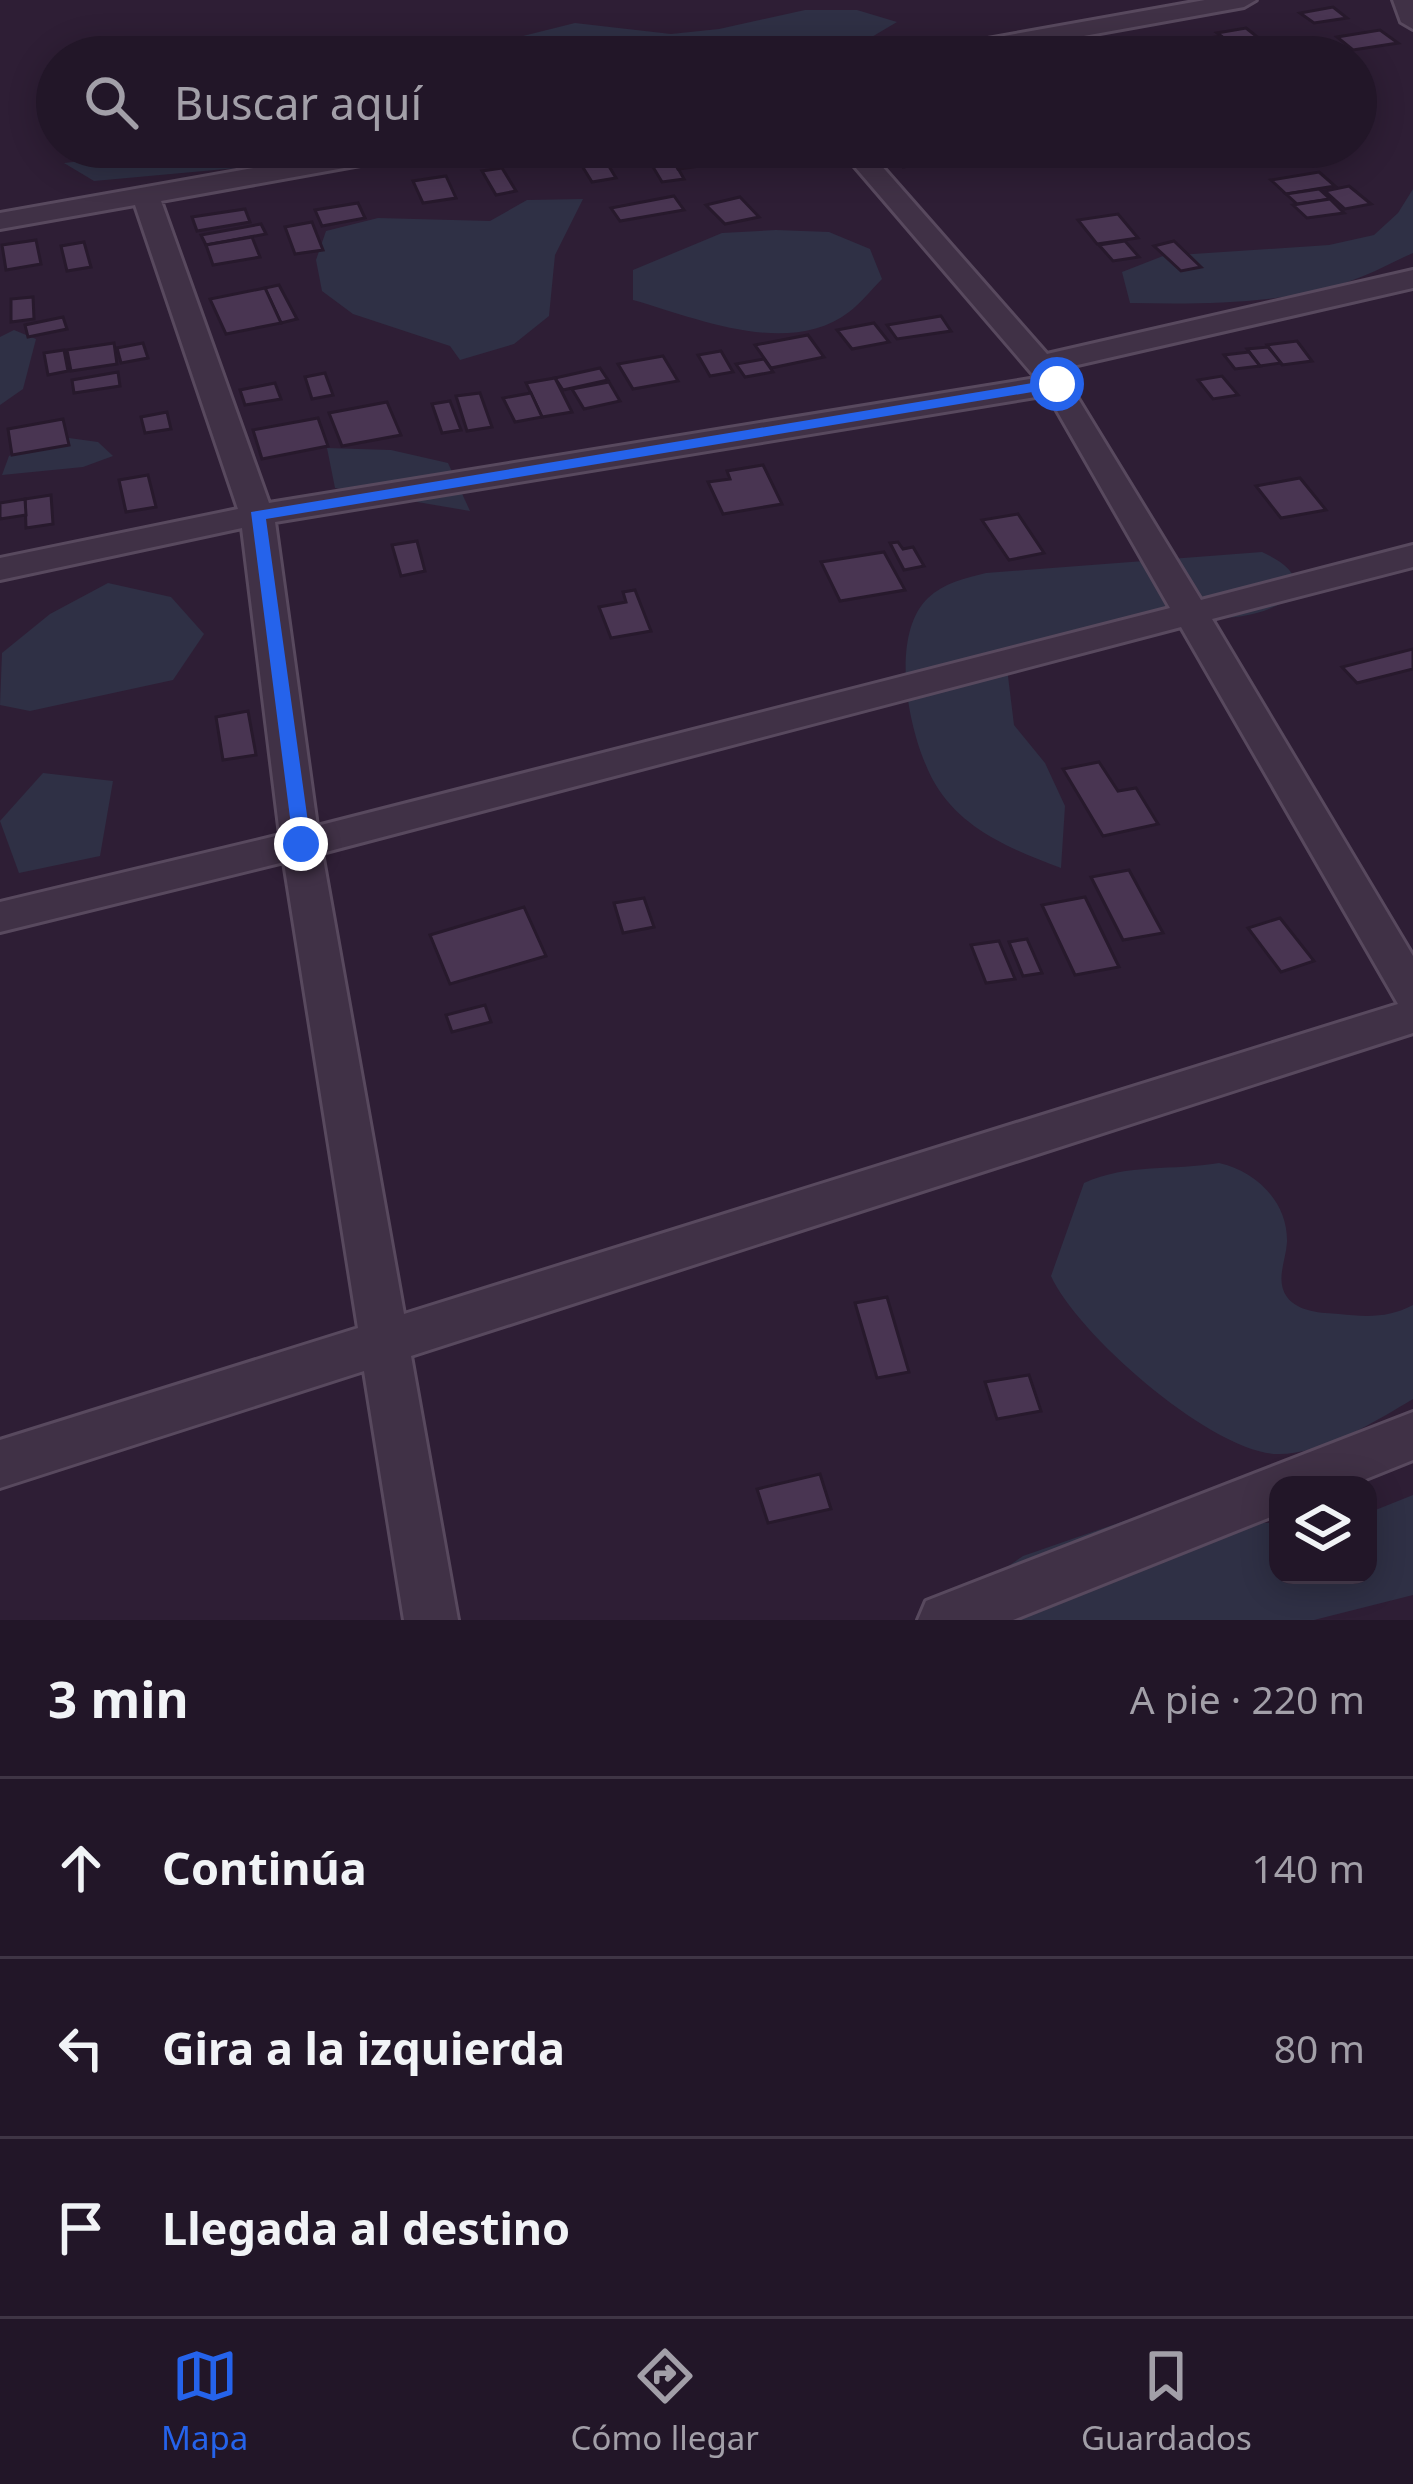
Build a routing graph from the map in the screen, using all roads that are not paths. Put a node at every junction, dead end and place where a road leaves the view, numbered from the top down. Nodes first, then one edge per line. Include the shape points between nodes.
1 (1244, 0) edge
2 (1405, 0) edge
3 (1413, 22) edge
4 (1043, 36) edge
5 (297, 168) edge
6 (869, 168) edge
7 (145, 195) junction
8 (0, 220) edge
9 (1413, 279) edge
10 (1050, 374) junction
11 (257, 515) junction
12 (1413, 556) edge
13 (0, 569) edge
14 (1194, 614) junction
15 (301, 844) junction
16 (0, 917) edge
17 (1413, 993) edge
18 (1413, 1016) edge
19 (383, 1339) junction
20 (1413, 1436) edge
21 (0, 1464) edge
22 (1311, 1476) edge
23 (1269, 1493) edge
24 (430, 1620) edge
25 (946, 1620) edge

1 - 4 street
2 - 3 street
5 - 7 street
6 - 10 street
7 - 8 street
7 - 11 street
9 - 10 street
10 - 11 street
10 - 14 street
11 - 13 street
11 - 15 street
12 - 14 street
14 - 15 street
14 - 17 street
15 - 16 street
15 - 19 street
18 - 19 street
19 - 21 street
19 - 24 street
20 - 22 street
23 - 25 street

